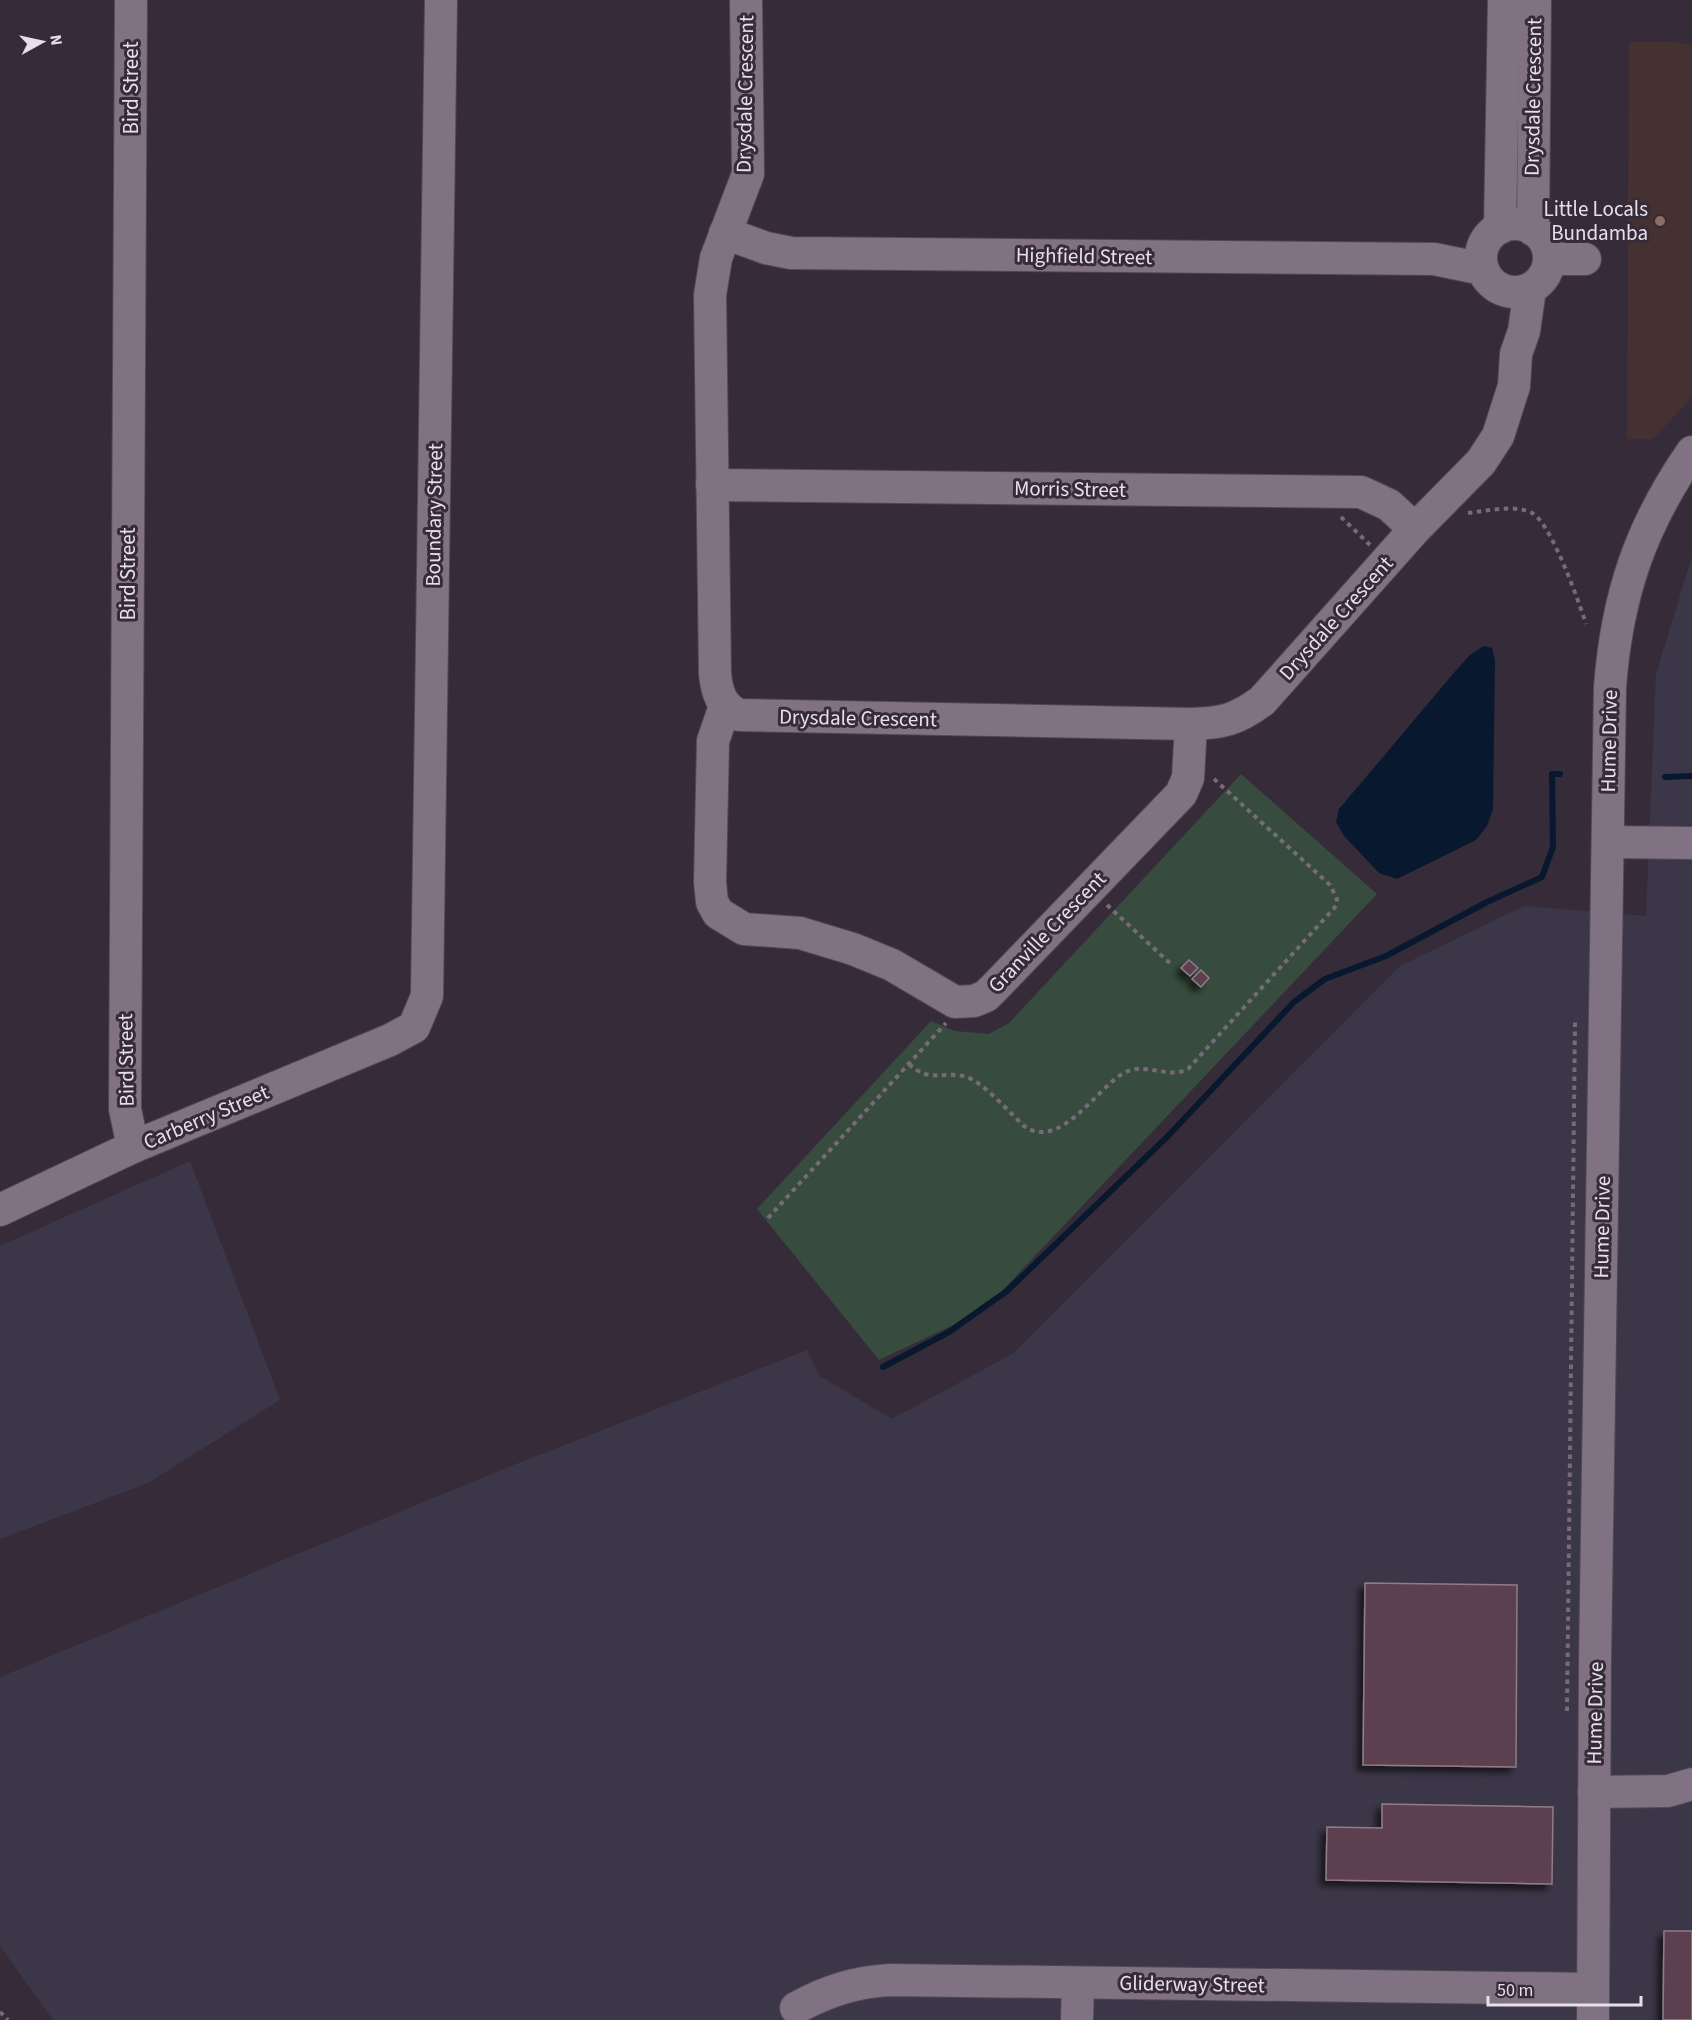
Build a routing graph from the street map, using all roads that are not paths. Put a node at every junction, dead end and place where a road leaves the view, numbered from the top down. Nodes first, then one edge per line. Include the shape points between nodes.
1 (131, 0) edge
2 (441, 0) edge
3 (746, 0) edge
4 (1504, 0) edge
5 (1534, 0) edge
6 (1533, 230) junction
7 (725, 233) junction
8 (1585, 259) dead end
9 (1549, 260) junction
10 (1499, 265) junction
11 (1692, 452) edge
12 (712, 485) junction
13 (1416, 529) junction
14 (725, 706) junction
15 (1191, 724) junction
16 (1608, 842) junction
17 (1692, 843) edge
18 (414, 1027) joint
19 (133, 1147) junction
20 (0, 1210) edge
21 (1692, 1784) edge
22 (1594, 1792) junction
23 (1078, 1983) junction
24 (1593, 1989) junction
25 (796, 2008) dead end
26 (1077, 2020) edge
27 (1593, 2020) edge

1 - 19 street, Bird Street via 125,1109
2 - 18 street, Boundary Street via 428,996
3 - 7 street, Drysdale Crescent via 748,174
4 - 10 street, Drysdale Crescent
5 - 6 street, Drysdale Crescent
6 - 9 street via 1546,243
6 - 10 street, Highfield Street via 1511,225
7 - 10 street, Highfield Street via 791,253 1445,259 1458,265
7 - 12 street, Drysdale Crescent via 710,296
8 - 9 street
9 - 10 street via 1546,273
10 - 13 street, Drysdale Crescent via 1507,337 1516,354 1514,386 1498,436 1481,462
11 - 16 street, Hume Drive via 1640,543 1621,604 1610,687
12 - 13 street, Morris Street via 1361,492 1389,505
12 - 14 street, Drysdale Crescent via 715,674 717,692
13 - 15 street, Drysdale Crescent via 1262,701 1233,720
14 - 15 street, Drysdale Crescent via 739,715 758,717
14 - 15 street, Granville Crescent via 713,741 710,882 712,902 718,913 744,929 800,933 873,956 944,998 964,1002 986,996 1181,794 1188,778
16 - 17 street
16 - 22 street, Hume Drive
18 - 19 street, Carberry Street
19 - 20 street, Carberry Street
21 - 22 street via 1668,1791
22 - 24 street, Hume Drive
23 - 24 street, Gliderway Street
23 - 25 street, Gliderway Street via 868,1982 837,1989
23 - 26 street
24 - 27 street, Hume Drive

